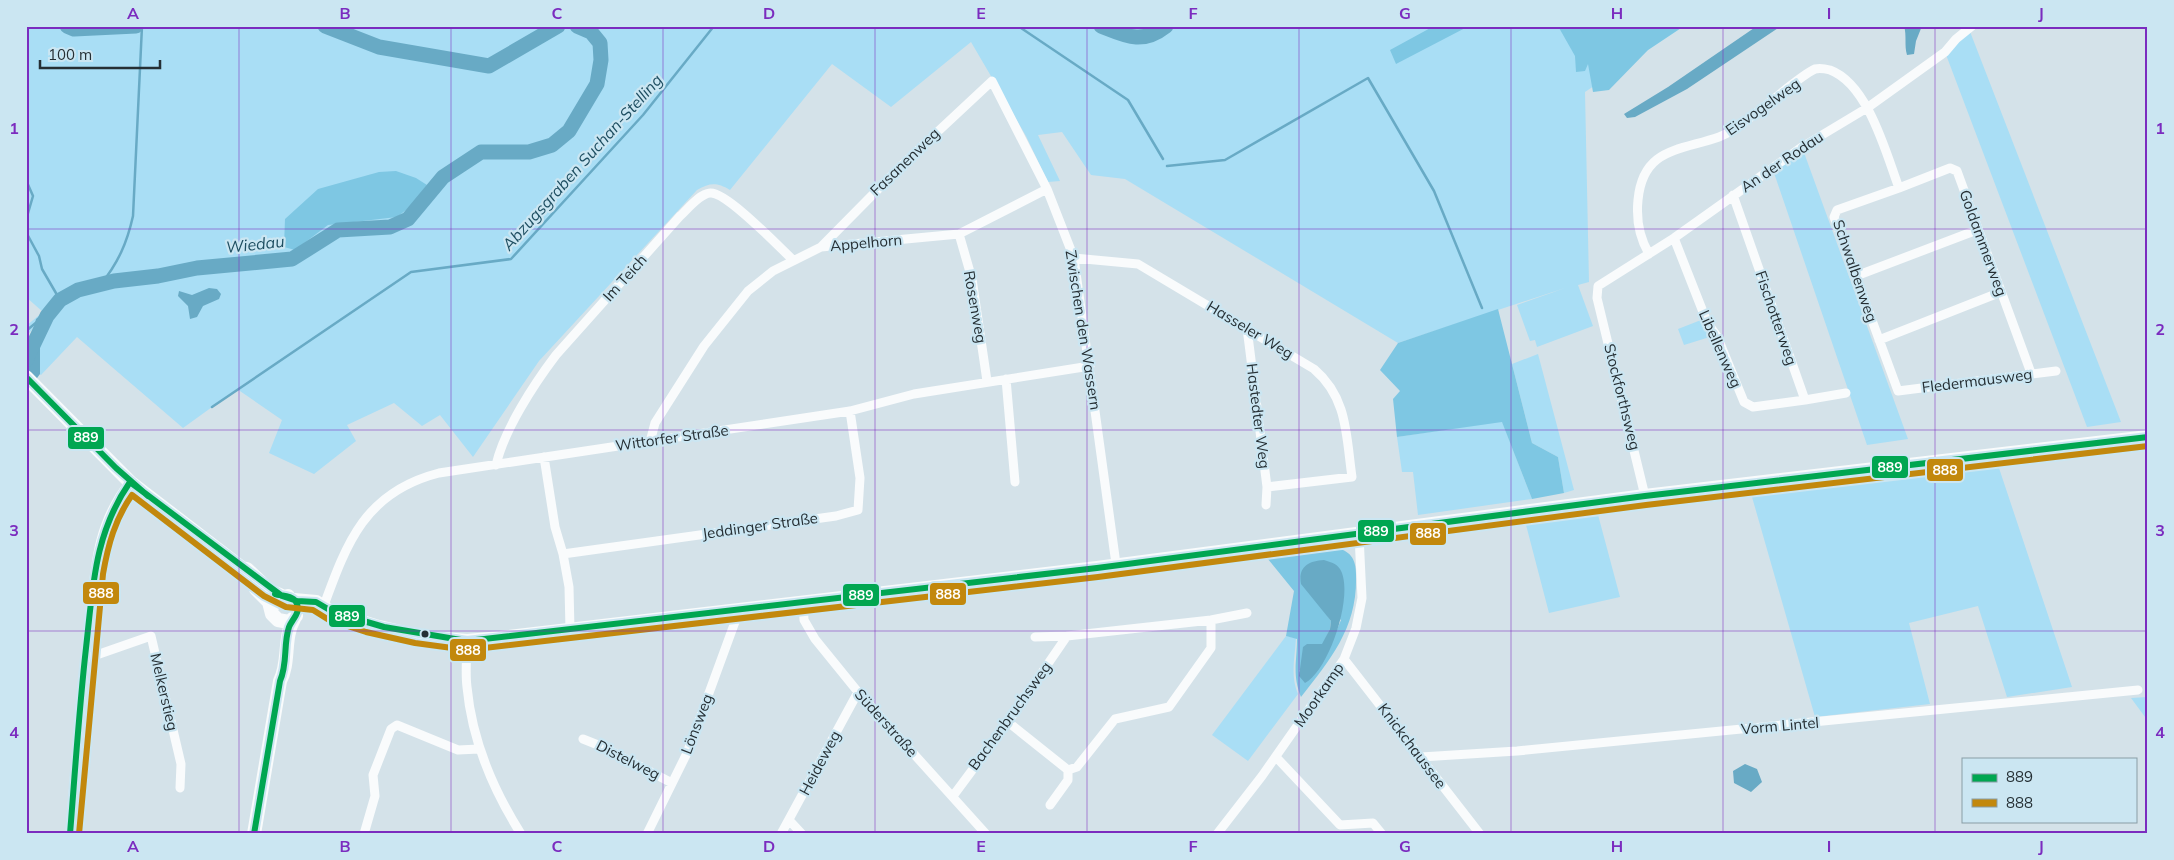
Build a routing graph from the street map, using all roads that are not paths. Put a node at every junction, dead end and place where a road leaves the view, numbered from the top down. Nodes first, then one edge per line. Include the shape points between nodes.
1 (1972, 26) edge
2 (992, 81) joint
3 (1867, 108) junction
4 (1900, 188) junction
5 (1048, 189) junction
6 (1733, 195) junction
7 (1977, 230) junction
8 (959, 234) junction
9 (1674, 238) junction
10 (821, 247) junction
11 (1649, 254) junction
12 (1074, 258) junction
13 (793, 260) junction
14 (1856, 276) junction
15 (2001, 292) junction
16 (1597, 298) joint
17 (1247, 328) junction
18 (1879, 340) junction
19 (1090, 366) junction
20 (2056, 370) dead end
21 (2031, 374) junction
22 (26, 377) edge
23 (1006, 379) junction
24 (987, 381) junction
25 (1898, 391) joint
26 (1846, 393) dead end
27 (1804, 400) junction
28 (850, 412) junction
29 (2148, 437) edge
30 (650, 442) junction
31 (544, 457) junction
32 (496, 465) junction
33 (130, 482) junction
34 (1015, 482) dead end
35 (1267, 487) junction
36 (1645, 496) junction
37 (1266, 505) dead end
38 (1359, 535) junction
39 (563, 554) junction
40 (1116, 564) junction
41 (242, 568) junction
42 (288, 598) junction
43 (803, 602) junction
44 (323, 608) junction
45 (738, 611) junction
46 (1247, 613) dead end
47 (274, 614) junction
48 (295, 617) junction
49 (1211, 620) junction
50 (570, 630) junction
51 (1067, 636) junction
52 (1035, 637) dead end
53 (467, 641) junction
54 (85, 659) junction
55 (1344, 659) junction
56 (280, 681) junction
57 (2138, 690) dead end
58 (858, 692) junction
59 (1008, 722) junction
60 (583, 739) dead end
61 (479, 749) junction
62 (1276, 756) junction
63 (1421, 757) junction
64 (1068, 770) junction
65 (672, 783) junction
66 (180, 788) dead end
67 (953, 796) junction
68 (1050, 805) dead end
69 (789, 820) junction
70 (70, 834) edge
71 (254, 834) edge
72 (364, 834) edge
73 (521, 834) edge
74 (647, 834) edge
75 (782, 834) edge
76 (802, 834) edge
77 (986, 834) edge
78 (1217, 834) edge
79 (1382, 834) edge
80 (1480, 834) edge

1 - 3 street, An der Rodau via 1945,52
2 - 5 street, Zwischen den Wassern
2 - 10 street, Fasanenweg
3 - 4 street
3 - 6 street, An der Rodau via 1802,147
3 - 11 street, Eisvogelweg via 1843,78 1831,70 1814,70 1721,136 1657,158 1647,167 1637,210 1638,232
4 - 7 street, Goldammerweg via 1950,168 1957,171
4 - 14 street, Schwalbenweg via 1837,210 1834,217
5 - 8 street, Appelhorn
5 - 12 street, Zwischen den Wassern
6 - 9 street, An der Rodau
6 - 27 street, Fischotterweg
7 - 14 street
7 - 15 street, Goldammerweg
8 - 10 street, Appelhorn
8 - 24 street, Rosenweg via 972,279
9 - 11 street, An der Rodau
9 - 27 street, Libellenweg via 1707,322 1717,336 1744,402 1754,407
10 - 13 street, Appelhorn
11 - 16 street, An der Rodau via 1600,284 1596,290
12 - 17 street, Hasseler Weg via 1138,264
12 - 19 street, Zwischen den Wassern
13 - 30 street, Appelhorn via 748,291 704,346 655,422
13 - 32 street, Im Teich via 726,198 711,193 701,196 544,370 500,446
14 - 18 street, Schwalbenweg
15 - 18 street
15 - 21 street, Goldammerweg
16 - 36 street, Stockforthsweg
17 - 35 street, Hastedter Weg
17 - 35 street, Hasseler Weg via 1314,368 1330,385 1342,406 1352,477
18 - 25 street, Schwalbenweg
19 - 23 street, Wittorfer Straße
19 - 40 street, Zwischen den Wassern
20 - 21 street, Fledermausweg
21 - 25 street, Fledermausweg
22 - 33 main road
23 - 24 street, Wittorfer Straße
23 - 34 street
24 - 28 street, Wittorfer Straße via 914,394
26 - 27 street
28 - 30 street, Wittorfer Straße
28 - 39 street, Jeddinger Straße via 860,478 858,510 836,516
29 - 36 main road
30 - 31 street, Wittorfer Straße
31 - 32 street, Wittorfer Straße
31 - 39 street via 555,527
32 - 44 street, Wittorfer Straße via 422,477 385,498 356,532
33 - 41 main road
33 - 54 street via 106,522 96,555
35 - 37 street, Hastedter Weg
36 - 38 main road
38 - 40 main road
38 - 55 street, Moorkamp via 1362,598 1356,628
39 - 50 street via 569,587
40 - 43 main road
41 - 42 main road via 271,591
41 - 47 main road via 250,582 268,600
42 - 44 main road via 316,602
42 - 47 main road via 274,600
42 - 48 main road via 298,608
43 - 45 main road
43 - 58 street, Süderstraße via 804,620 814,640
44 - 48 main road via 304,611
44 - 53 main road via 398,632
45 - 50 main road
45 - 65 street, Lönsweg via 688,753
46 - 49 street, Bachenbruchsweg
47 - 48 main road via 285,622
47 - 56 main road via 280,635
48 - 56 main road via 289,629 285,667
49 - 51 street, Bachenbruchsweg
49 - 64 street via 1211,648 1169,707 1116,719 1077,768
50 - 53 main road
51 - 52 street, Bachenbruchsweg
51 - 59 street, Bachenbruchsweg
53 - 61 street via 467,687
54 - 66 street, Melkerstieg via 151,636 181,764
54 - 70 street
55 - 62 street, Moorkamp
55 - 63 street, Knickchaussee
56 - 71 main road
57 - 63 street, Vorm Lintel via 1532,750
58 - 67 street, Süderstraße
58 - 69 street, Heideweg
59 - 64 street
59 - 67 street, Bachenbruchsweg
60 - 65 street, Distelweg
61 - 72 street via 458,750 397,725 391,729 373,774 375,796
61 - 73 street via 494,789
62 - 78 street, Moorkamp
62 - 79 street via 1340,825 1373,823
63 - 80 street, Knickchaussee
64 - 68 street via 1068,780
65 - 74 street, Lönsweg
67 - 77 street, Süderstraße
69 - 75 street, Heideweg
69 - 76 street

